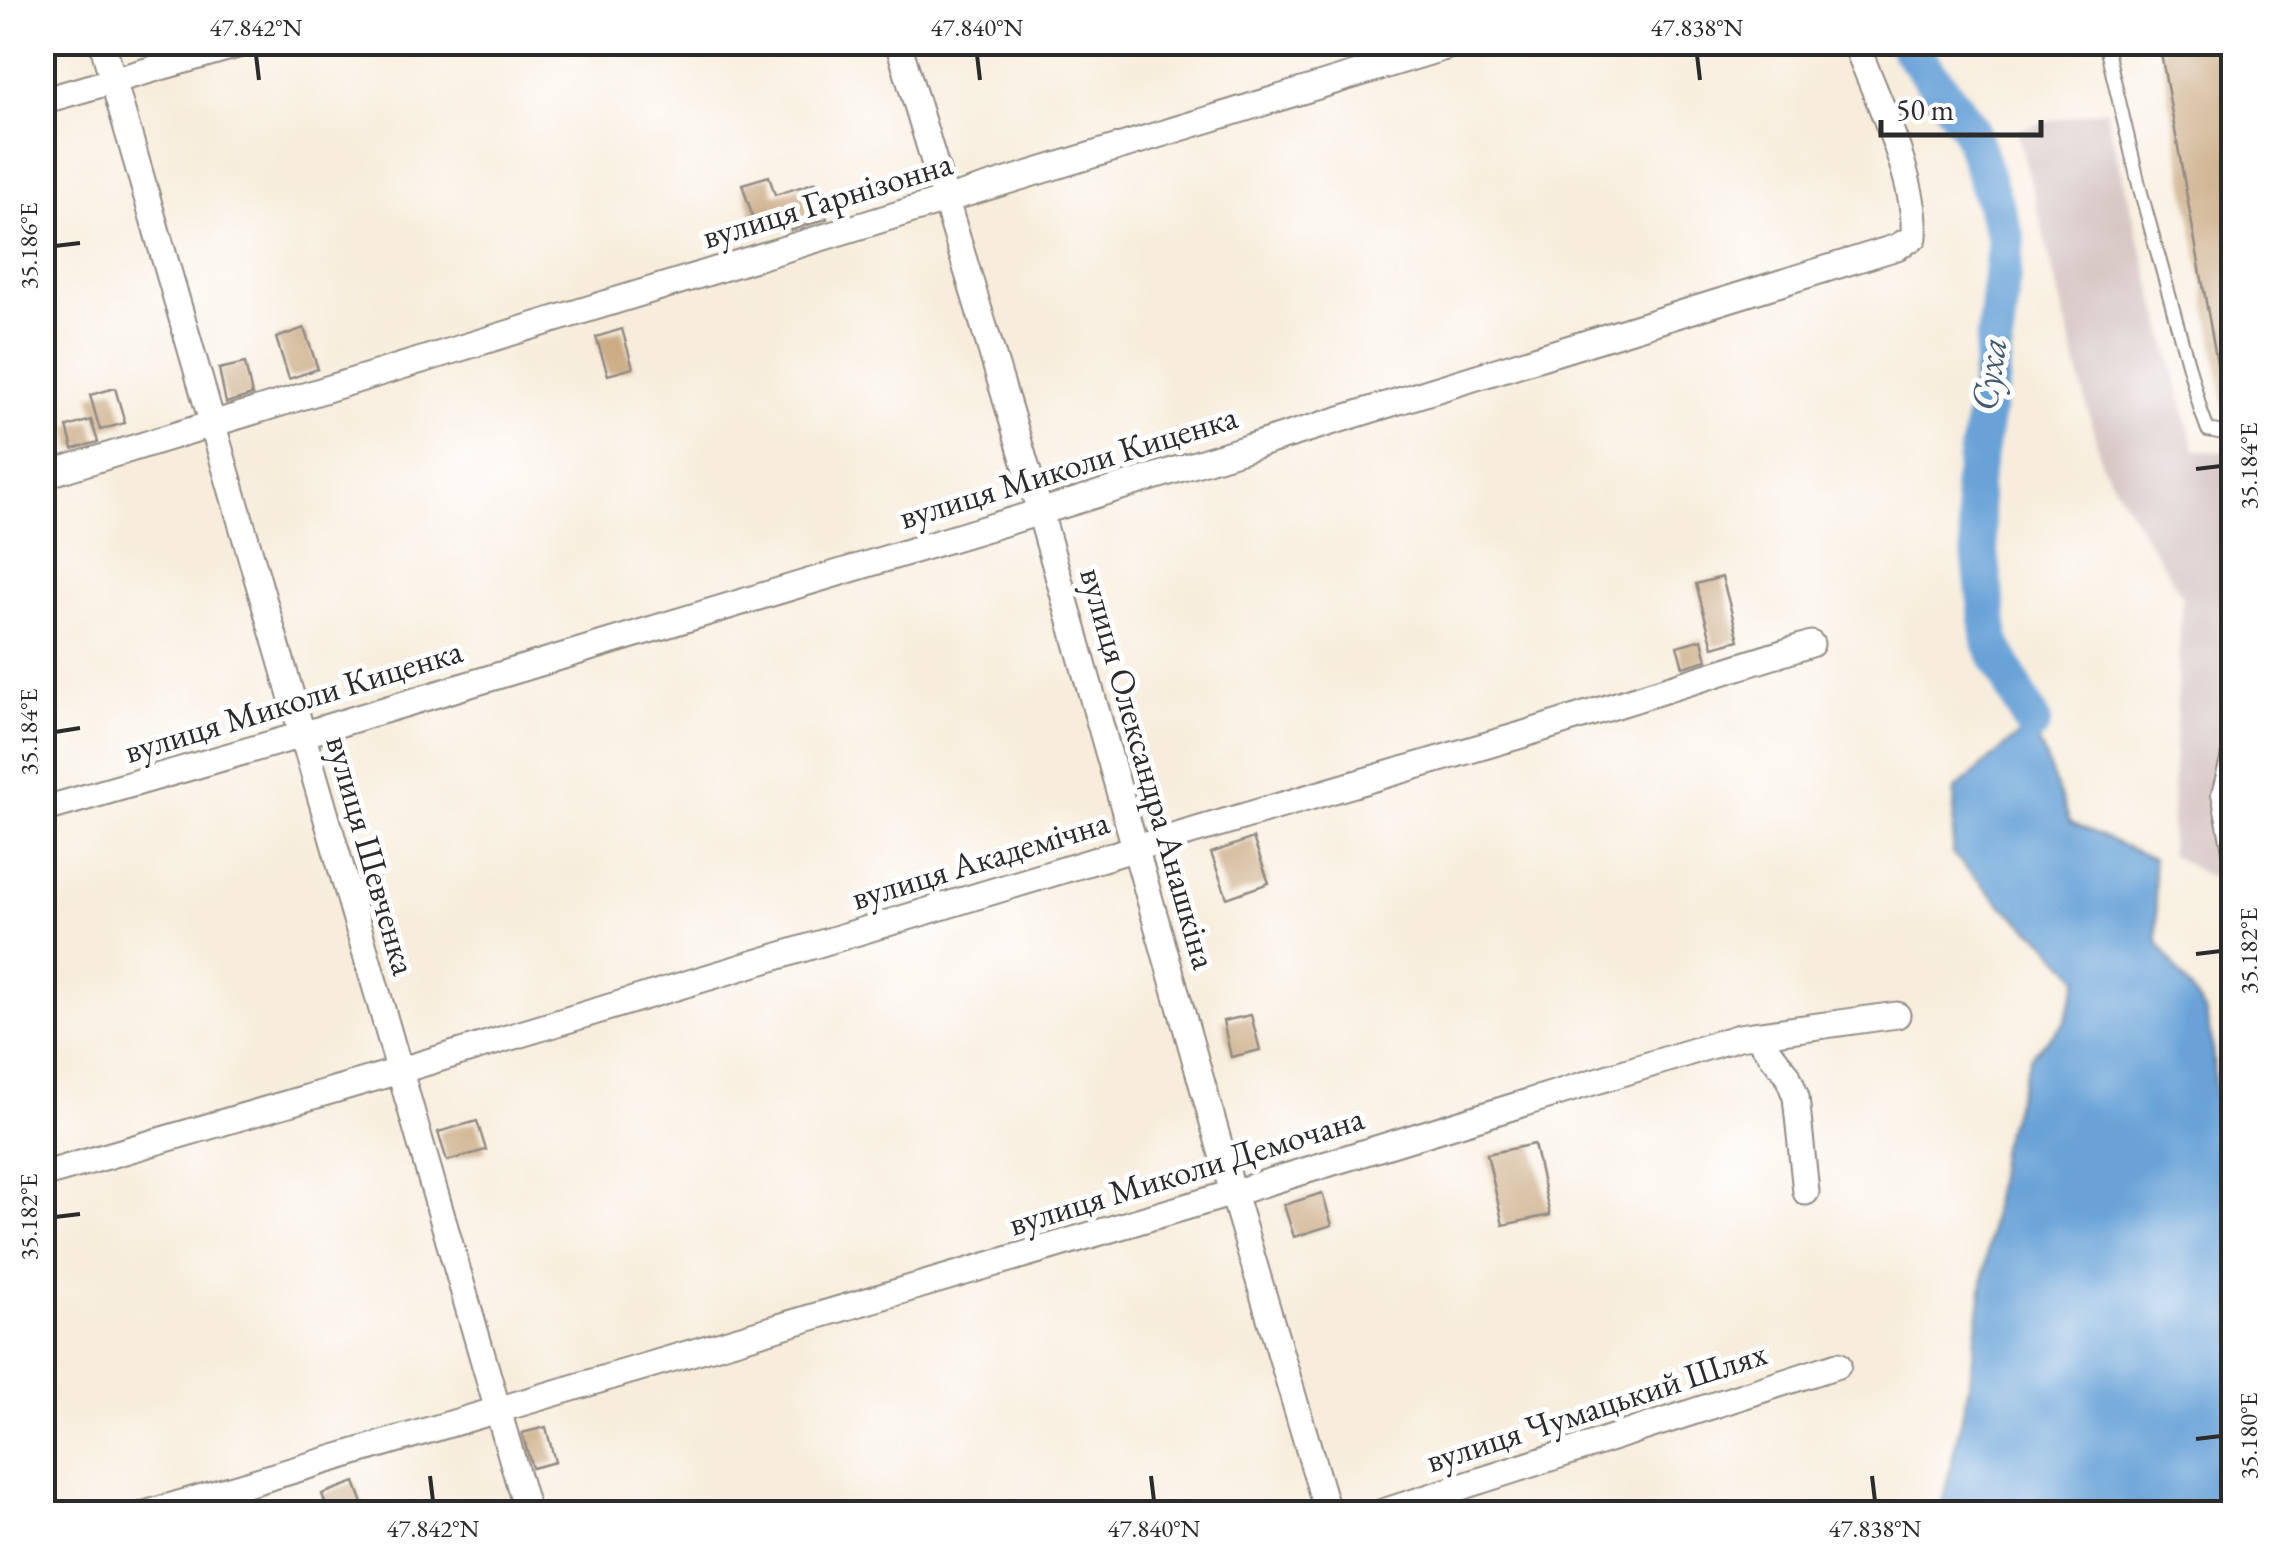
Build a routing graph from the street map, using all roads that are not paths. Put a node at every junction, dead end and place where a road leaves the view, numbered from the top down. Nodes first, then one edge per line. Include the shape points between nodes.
1 (102, 42) edge
2 (248, 42) edge
3 (898, 42) edge
4 (1462, 42) edge
5 (1855, 42) edge
6 (2105, 42) edge
7 (113, 80) junction
8 (42, 101) edge
9 (945, 200) junction
10 (200, 428) junction
11 (2234, 435) edge
12 (42, 476) edge
13 (1040, 512) junction
14 (1811, 644) dead end
15 (2234, 733) edge
16 (301, 734) junction
17 (42, 810) edge
18 (1136, 848) junction
19 (2234, 876) edge
20 (1897, 1015) dead end
21 (1756, 1035) junction
22 (387, 1074) junction
23 (42, 1174) edge
24 (1806, 1192) dead end
25 (1233, 1193) junction
26 (1838, 1365) dead end
27 (486, 1414) junction
28 (146, 1514) edge
29 (528, 1514) edge
30 (1328, 1514) edge
31 (1377, 1514) edge

1 - 7 street, вулиця Шевченка
2 - 7 street
3 - 9 street, вулиця Олександра Анашкіна
4 - 9 street, вулиця Гарнізонна
5 - 13 street, вулиця Миколи Киценка via 1916,216 1914,236 1898,247
6 - 11 lane via 2201,411 2208,430
7 - 8 street
7 - 10 street, вулиця Шевченка
9 - 10 street, вулиця Гарнізонна
9 - 13 street, вулиця Олександра Анашкіна
10 - 12 street, вулиця Гарнізонна
10 - 16 street, вулиця Шевченка
13 - 16 street, вулиця Миколи Киценка
13 - 18 street, вулиця Олександра Анашкіна
14 - 18 street, вулиця Академічна
15 - 19 lane via 2218,794
16 - 17 street, вулиця Миколи Киценка
16 - 22 street, вулиця Шевченка
18 - 22 street, вулиця Академічна
18 - 25 street, вулиця Олександра Анашкіна
20 - 21 street, вулиця Миколи Демочана
21 - 24 street via 1796,1097
21 - 25 street, вулиця Миколи Демочана
22 - 23 street, вулиця Академічна
22 - 27 street, вулиця Шевченка
25 - 27 street, вулиця Миколи Демочана
25 - 30 street, вулиця Олександра Анашкіна
26 - 31 street, вулиця Чумацький Шлях
27 - 28 street, вулиця Миколи Демочана
27 - 29 street, вулиця Шевченка

